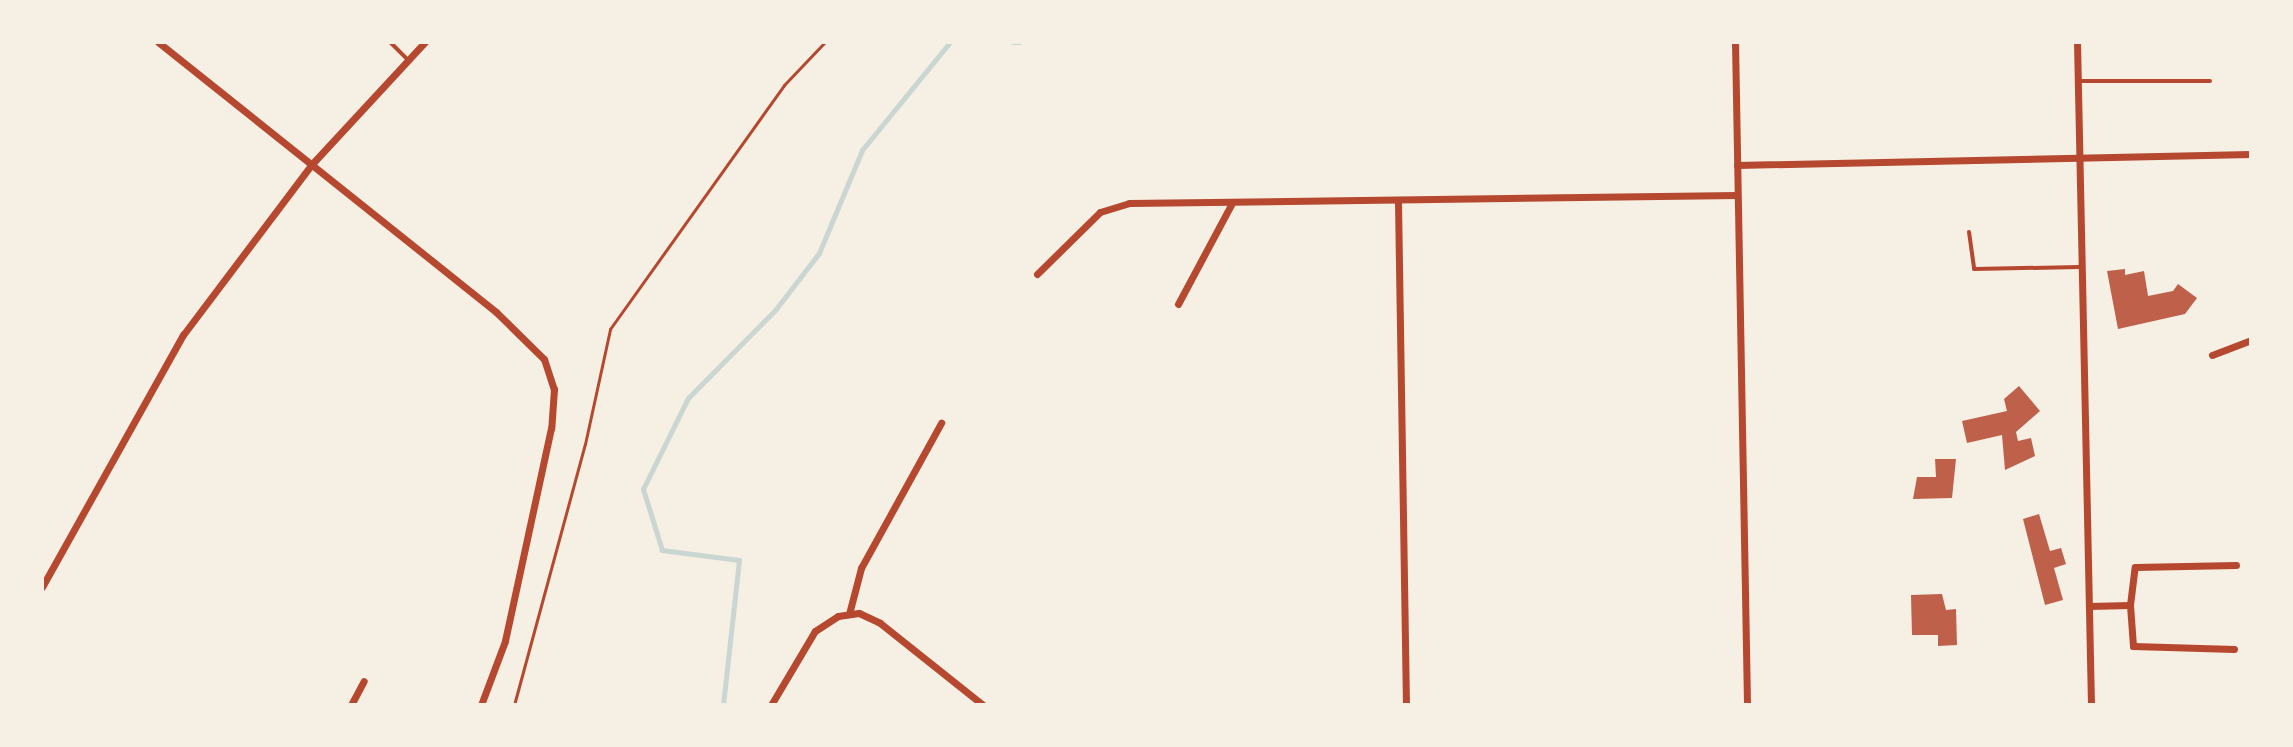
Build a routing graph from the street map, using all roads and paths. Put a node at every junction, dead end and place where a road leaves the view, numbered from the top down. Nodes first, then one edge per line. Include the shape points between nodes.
1 (158, 42) edge
2 (390, 42) edge
3 (425, 42) edge
4 (825, 42) edge
5 (1735, 42) edge
6 (2077, 42) edge
7 (408, 60) junction
8 (2078, 81) junction
9 (2210, 81) dead end
10 (2251, 154) edge
11 (2080, 159) junction
12 (312, 164) junction
13 (1737, 165) junction
14 (1737, 195) junction
15 (1398, 202) junction
16 (1232, 203) junction
17 (1969, 232) dead end
18 (2082, 267) junction
19 (1037, 274) dead end
20 (1178, 304) dead end
21 (2251, 340) edge
22 (2212, 355) dead end
23 (941, 423) dead end
24 (2236, 565) dead end
25 (42, 587) edge
26 (2130, 605) junction
27 (2089, 606) junction
28 (849, 614) junction
29 (2234, 649) dead end
30 (364, 681) dead end
31 (351, 705) edge
32 (481, 705) edge
33 (514, 705) edge
34 (771, 705) edge
35 (983, 705) edge
36 (1406, 705) edge
37 (1747, 705) edge
38 (2091, 705) edge

1 - 12 street
2 - 7 lane
3 - 7 street
4 - 33 path via 784,85 610,329 585,444
5 - 13 street
6 - 8 street
7 - 12 street
8 - 9 lane
8 - 11 street
10 - 11 street
11 - 13 street
11 - 18 street
12 - 25 street via 183,335
12 - 32 street via 496,312 544,359 554,389 551,428 505,641
13 - 14 street
14 - 15 street
14 - 37 street
15 - 16 street
15 - 36 street
16 - 19 street via 1113,205 1086,224
16 - 20 street
17 - 18 lane via 1974,269
18 - 27 street
21 - 22 street
23 - 28 street via 861,568
24 - 26 street via 2135,567
26 - 27 street
26 - 29 street via 2133,646
27 - 38 street
28 - 34 street via 815,631
28 - 35 street via 880,623
30 - 31 street

